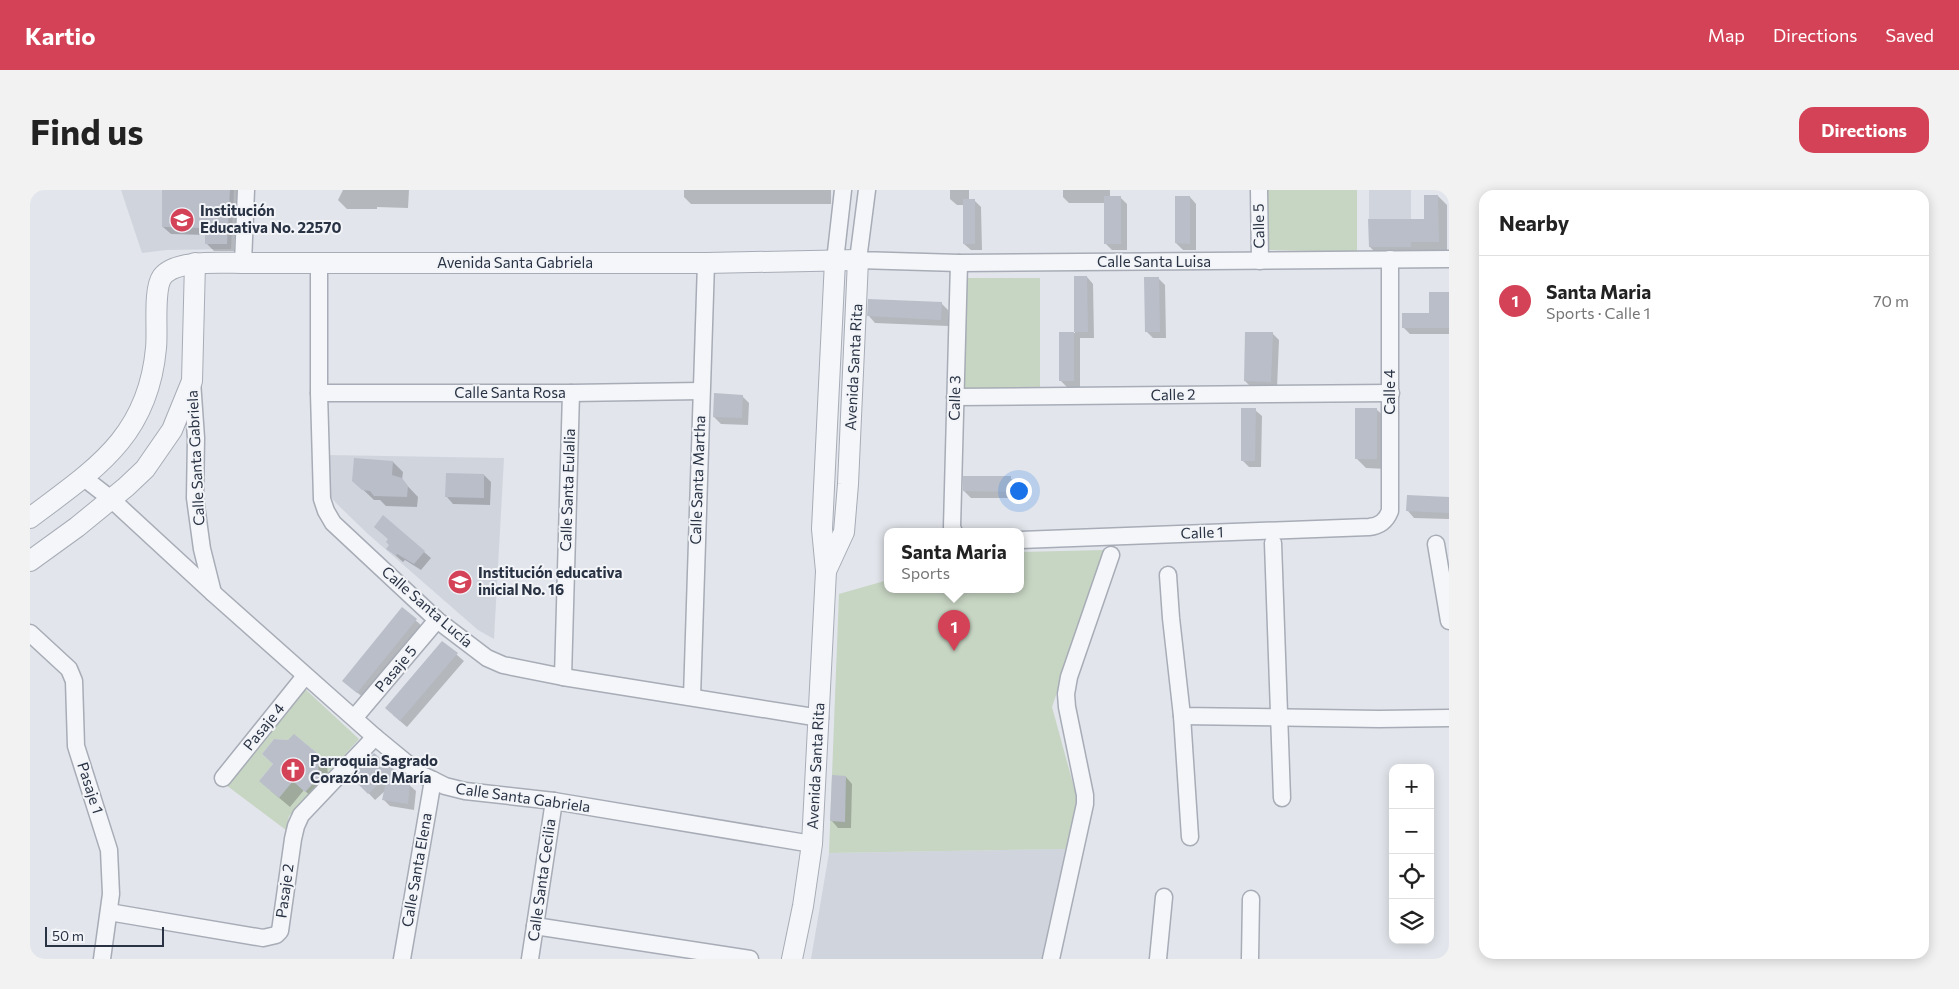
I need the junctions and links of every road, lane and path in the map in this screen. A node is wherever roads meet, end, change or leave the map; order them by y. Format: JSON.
{"nodes":[{"id":1,"x":246,"y":190,"type":"edge"},
{"id":2,"x":843,"y":190,"type":"edge"},
{"id":3,"x":867,"y":190,"type":"edge"},
{"id":4,"x":1259,"y":190,"type":"edge"},
{"id":5,"x":1390,"y":259,"type":"junction"},
{"id":6,"x":1449,"y":259,"type":"edge"},
{"id":7,"x":858,"y":260,"type":"junction"},
{"id":8,"x":835,"y":261,"type":"junction"},
{"id":9,"x":1260,"y":261,"type":"junction"},
{"id":10,"x":243,"y":262,"type":"junction"},
{"id":11,"x":195,"y":263,"type":"junction"},
{"id":12,"x":706,"y":263,"type":"junction"},
{"id":13,"x":958,"y":263,"type":"junction"},
{"id":14,"x":319,"y":264,"type":"junction"},
{"id":15,"x":192,"y":381,"type":"junction"},
{"id":16,"x":701,"y":391,"type":"junction"},
{"id":17,"x":319,"y":393,"type":"junction"},
{"id":18,"x":1391,"y":393,"type":"junction"},
{"id":19,"x":571,"y":394,"type":"junction"},
{"id":20,"x":955,"y":397,"type":"junction"},
{"id":21,"x":84,"y":478,"type":"junction"},
{"id":22,"x":111,"y":499,"type":"junction"},
{"id":23,"x":30,"y":518,"type":"edge"},
{"id":24,"x":1383,"y":523,"type":"joint"},
{"id":25,"x":952,"y":528,"type":"edge"},
{"id":26,"x":1024,"y":540,"type":"edge"},
{"id":27,"x":1273,"y":543,"type":"dead end"},
{"id":28,"x":1436,"y":544,"type":"dead end"},
{"id":29,"x":1111,"y":555,"type":"dead end"},
{"id":30,"x":30,"y":561,"type":"edge"},
{"id":31,"x":826,"y":571,"type":"junction"},
{"id":32,"x":1168,"y":575,"type":"dead end"},
{"id":33,"x":213,"y":593,"type":"junction"},
{"id":34,"x":437,"y":620,"type":"junction"},
{"id":35,"x":1449,"y":621,"type":"edge"},
{"id":36,"x":30,"y":634,"type":"edge"},
{"id":37,"x":305,"y":676,"type":"junction"},
{"id":38,"x":563,"y":677,"type":"junction"},
{"id":39,"x":692,"y":697,"type":"junction"},
{"id":40,"x":1182,"y":716,"type":"junction"},
{"id":41,"x":355,"y":717,"type":"junction"},
{"id":42,"x":820,"y":718,"type":"junction"},
{"id":43,"x":1279,"y":718,"type":"junction"},
{"id":44,"x":1449,"y":718,"type":"edge"},
{"id":45,"x":375,"y":737,"type":"junction"},
{"id":46,"x":223,"y":778,"type":"dead end"},
{"id":47,"x":433,"y":780,"type":"junction"},
{"id":48,"x":1282,"y":798,"type":"dead end"},
{"id":49,"x":554,"y":801,"type":"junction"},
{"id":50,"x":1190,"y":837,"type":"dead end"},
{"id":51,"x":812,"y":844,"type":"junction"},
{"id":52,"x":1164,"y":897,"type":"dead end"},
{"id":53,"x":1251,"y":899,"type":"dead end"},
{"id":54,"x":109,"y":912,"type":"junction"},
{"id":55,"x":535,"y":926,"type":"junction"},
{"id":56,"x":663,"y":952,"type":"edge"},
{"id":57,"x":102,"y":959,"type":"edge"},
{"id":58,"x":402,"y":959,"type":"edge"},
{"id":59,"x":530,"y":959,"type":"edge"},
{"id":60,"x":750,"y":959,"type":"edge"},
{"id":61,"x":792,"y":959,"type":"edge"},
{"id":62,"x":1051,"y":959,"type":"edge"},
{"id":63,"x":1158,"y":959,"type":"edge"},
{"id":64,"x":1250,"y":959,"type":"edge"}],
"edges":[{"from":1,"to":10,"type":"street"},
{"from":2,"to":8,"type":"street","name":"Avenida Santa Rita"},
{"from":3,"to":7,"type":"street","name":"Avenida Santa Rita"},
{"from":4,"to":9,"type":"street","name":"Calle 5"},
{"from":5,"to":6,"type":"street","name":"Calle Santa Luisa"},
{"from":5,"to":9,"type":"street","name":"Calle Santa Luisa"},
{"from":5,"to":18,"type":"street","name":"Calle 4"},
{"from":7,"to":8,"type":"street","name":"Avenida Santa Gabriela"},
{"from":7,"to":13,"type":"street","name":"Calle Santa Luisa"},
{"from":7,"to":31,"type":"street","name":"Avenida Santa Rita"},
{"from":8,"to":12,"type":"street","name":"Avenida Santa Gabriela"},
{"from":8,"to":31,"type":"street","name":"Avenida Santa Rita"},
{"from":9,"to":13,"type":"street","name":"Calle Santa Luisa"},
{"from":10,"to":11,"type":"street","name":"Avenida Santa Gabriela"},
{"from":10,"to":14,"type":"street","name":"Avenida Santa Gabriela"},
{"from":11,"to":15,"type":"street"},
{"from":11,"to":21,"type":"street","name":"Avenida Santa Gabriela"},
{"from":12,"to":14,"type":"street","name":"Avenida Santa Gabriela"},
{"from":12,"to":16,"type":"street","name":"Calle Santa Martha"},
{"from":13,"to":20,"type":"street","name":"Calle 3"},
{"from":14,"to":17,"type":"street","name":"Calle Santa Lucía"},
{"from":15,"to":22,"type":"street"},
{"from":15,"to":33,"type":"street","name":"Calle Santa Gabriela"},
{"from":16,"to":19,"type":"street","name":"Calle Santa Rosa"},
{"from":16,"to":39,"type":"street","name":"Calle Santa Martha"},
{"from":17,"to":19,"type":"street","name":"Calle Santa Rosa"},
{"from":17,"to":34,"type":"street","name":"Calle Santa Lucía"},
{"from":18,"to":20,"type":"street","name":"Calle 2"},
{"from":18,"to":24,"type":"street","name":"Calle 4"},
{"from":19,"to":38,"type":"street","name":"Calle Santa Eulalia"},
{"from":20,"to":25,"type":"street","name":"Calle 3"},
{"from":21,"to":22,"type":"street","name":"Calle Santa Gabriela"},
{"from":21,"to":23,"type":"street"},
{"from":22,"to":30,"type":"street"},
{"from":22,"to":33,"type":"street","name":"Calle Santa Gabriela"},
{"from":24,"to":26,"type":"street","name":"Calle 1"},
{"from":27,"to":43,"type":"street"},
{"from":28,"to":35,"type":"street"},
{"from":29,"to":62,"type":"street"},
{"from":31,"to":42,"type":"street","name":"Avenida Santa Rita"},
{"from":32,"to":40,"type":"street"},
{"from":33,"to":37,"type":"street","name":"Calle Santa Gabriela"},
{"from":34,"to":38,"type":"street","name":"Calle Santa Lucía"},
{"from":34,"to":41,"type":"street","name":"Pasaje 5"},
{"from":36,"to":54,"type":"street","name":"Pasaje 1"},
{"from":37,"to":41,"type":"street","name":"Calle Santa Gabriela"},
{"from":37,"to":46,"type":"street","name":"Pasaje 4"},
{"from":38,"to":39,"type":"street","name":"Calle Santa Lucía"},
{"from":39,"to":42,"type":"street","name":"Calle Santa Lucía"},
{"from":40,"to":43,"type":"street"},
{"from":40,"to":50,"type":"street"},
{"from":41,"to":45,"type":"street","name":"Calle Santa Gabriela"},
{"from":42,"to":51,"type":"street","name":"Avenida Santa Rita"},
{"from":43,"to":44,"type":"street"},
{"from":43,"to":48,"type":"street"},
{"from":45,"to":47,"type":"street","name":"Calle Santa Gabriela"},
{"from":45,"to":54,"type":"street","name":"Pasaje 2"},
{"from":47,"to":49,"type":"street","name":"Calle Santa Gabriela"},
{"from":47,"to":58,"type":"street","name":"Calle Santa Elena"},
{"from":49,"to":51,"type":"street","name":"Calle Santa Gabriela"},
{"from":49,"to":55,"type":"street","name":"Calle Santa Cecilia"},
{"from":51,"to":61,"type":"street","name":"Avenida Santa Rita"},
{"from":52,"to":63,"type":"street"},
{"from":53,"to":64,"type":"street"},
{"from":54,"to":57,"type":"street","name":"Pasaje 1"},
{"from":55,"to":56,"type":"street"},
{"from":55,"to":59,"type":"street","name":"Calle Santa Cecilia"},
{"from":56,"to":60,"type":"street"}]}
